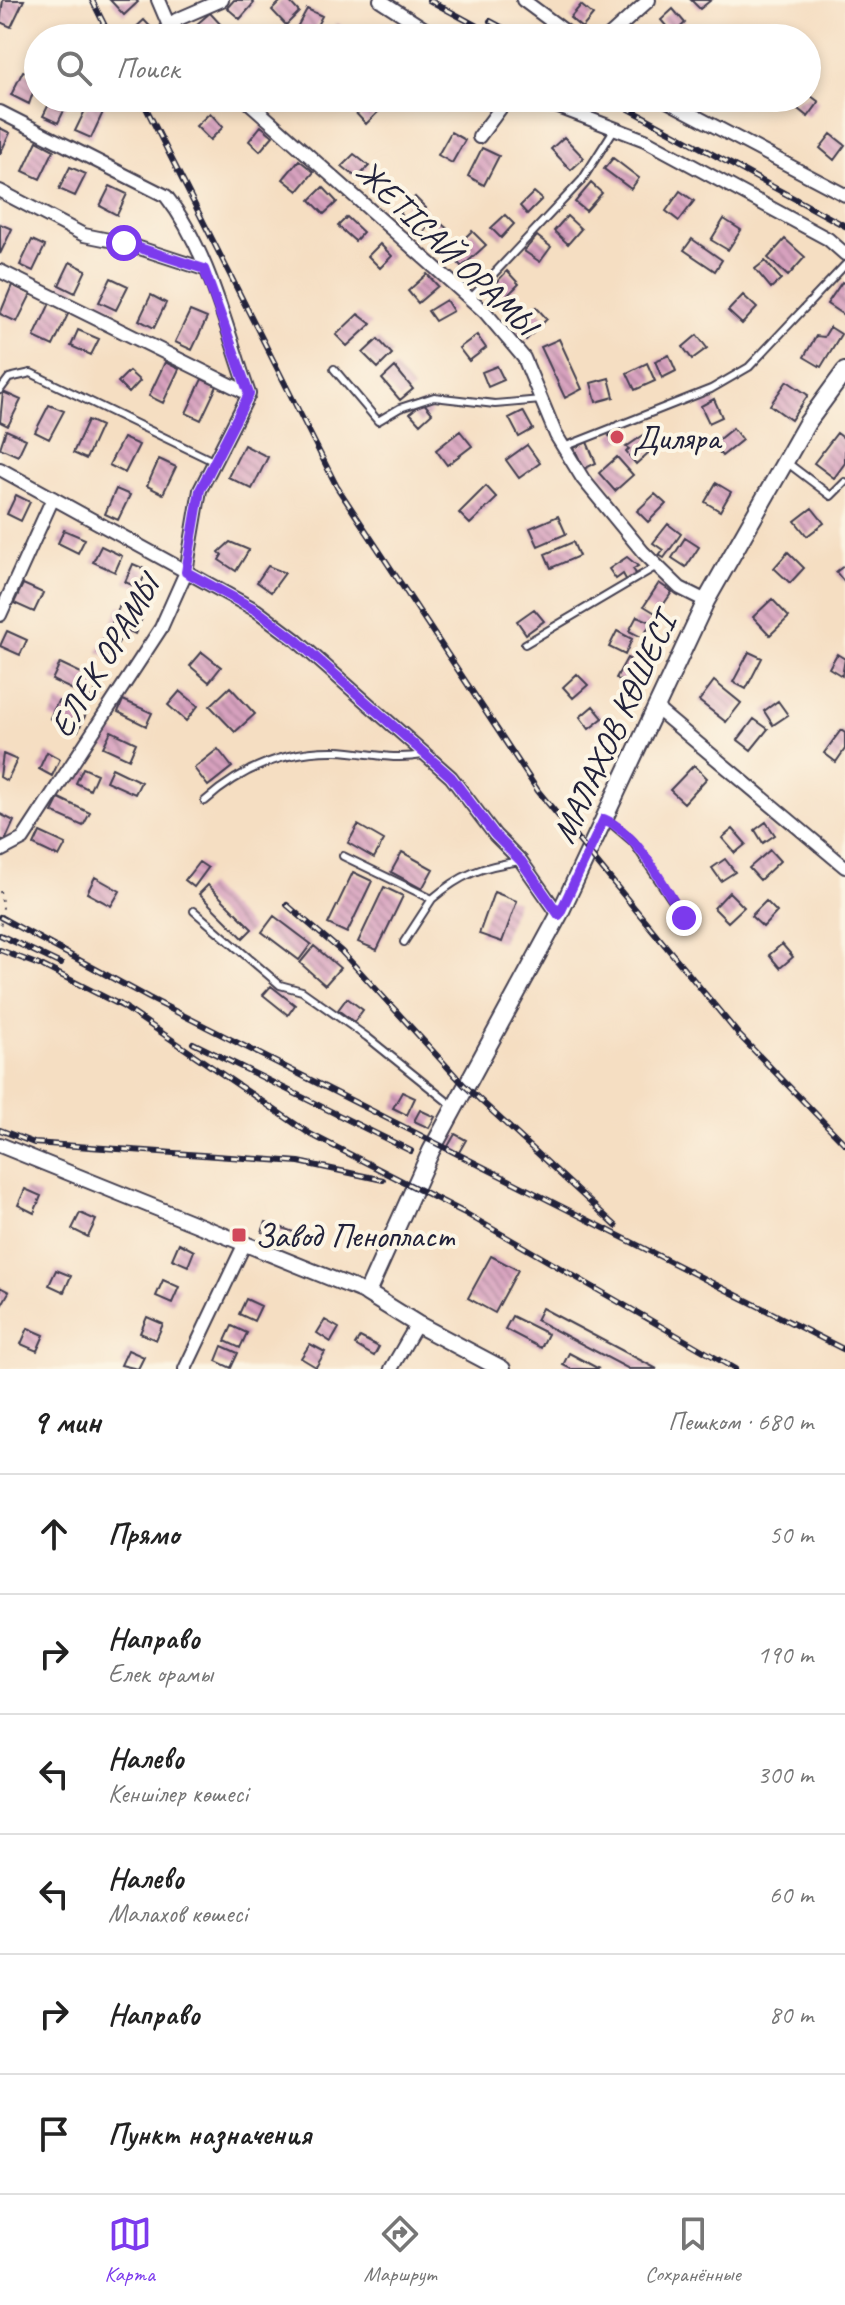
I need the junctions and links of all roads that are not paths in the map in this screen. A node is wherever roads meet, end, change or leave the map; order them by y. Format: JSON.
{"nodes":[{"id":1,"x":158,"y":0,"type":"edge"},
{"id":2,"x":222,"y":0,"type":"edge"},
{"id":3,"x":380,"y":0,"type":"edge"},
{"id":4,"x":523,"y":0,"type":"edge"},
{"id":5,"x":649,"y":0,"type":"edge"},
{"id":6,"x":169,"y":24,"type":"edge"},
{"id":7,"x":176,"y":24,"type":"edge"},
{"id":8,"x":417,"y":24,"type":"edge"},
{"id":9,"x":555,"y":24,"type":"edge"},
{"id":10,"x":622,"y":24,"type":"edge"},
{"id":11,"x":0,"y":112,"type":"edge"},
{"id":12,"x":260,"y":112,"type":"edge"},
{"id":13,"x":498,"y":112,"type":"edge"},
{"id":14,"x":572,"y":112,"type":"edge"},
{"id":15,"x":688,"y":112,"type":"edge"},
{"id":16,"x":615,"y":128,"type":"junction"},
{"id":17,"x":479,"y":137,"type":"dead end"},
{"id":18,"x":0,"y":191,"type":"edge"},
{"id":19,"x":845,"y":195,"type":"edge"},
{"id":20,"x":845,"y":254,"type":"edge"},
{"id":21,"x":845,"y":265,"type":"edge"},
{"id":22,"x":204,"y":269,"type":"junction"},
{"id":23,"x":0,"y":271,"type":"edge"},
{"id":24,"x":470,"y":299,"type":"junction"},
{"id":25,"x":334,"y":369,"type":"dead end"},
{"id":26,"x":845,"y":371,"type":"edge"},
{"id":27,"x":0,"y":390,"type":"edge"},
{"id":28,"x":249,"y":394,"type":"junction"},
{"id":29,"x":541,"y":400,"type":"junction"},
{"id":30,"x":564,"y":447,"type":"junction"},
{"id":31,"x":785,"y":461,"type":"junction"},
{"id":32,"x":215,"y":462,"type":"junction"},
{"id":33,"x":0,"y":469,"type":"edge"},
{"id":34,"x":845,"y":482,"type":"edge"},
{"id":35,"x":53,"y":498,"type":"junction"},
{"id":36,"x":657,"y":566,"type":"junction"},
{"id":37,"x":186,"y":572,"type":"junction"},
{"id":38,"x":706,"y":601,"type":"junction"},
{"id":39,"x":0,"y":615,"type":"edge"},
{"id":40,"x":525,"y":644,"type":"dead end"},
{"id":41,"x":657,"y":709,"type":"junction"},
{"id":42,"x":426,"y":754,"type":"junction"},
{"id":43,"x":205,"y":801,"type":"dead end"},
{"id":44,"x":604,"y":819,"type":"junction"},
{"id":45,"x":0,"y":851,"type":"edge"},
{"id":46,"x":343,"y":856,"type":"dead end"},
{"id":47,"x":521,"y":861,"type":"junction"},
{"id":48,"x":845,"y":867,"type":"edge"},
{"id":49,"x":432,"y":899,"type":"junction"},
{"id":50,"x":194,"y":911,"type":"dead end"},
{"id":51,"x":559,"y":915,"type":"junction"},
{"id":52,"x":684,"y":918,"type":"dead end"},
{"id":53,"x":404,"y":942,"type":"dead end"},
{"id":54,"x":454,"y":1107,"type":"junction"},
{"id":55,"x":0,"y":1145,"type":"edge"},
{"id":56,"x":245,"y":1243,"type":"junction"},
{"id":57,"x":367,"y":1293,"type":"junction"},
{"id":58,"x":417,"y":1324,"type":"junction"},
{"id":59,"x":185,"y":1369,"type":"edge"},
{"id":60,"x":391,"y":1369,"type":"edge"},
{"id":61,"x":502,"y":1369,"type":"edge"}],
"edges":[{"from":1,"to":6,"type":"street"},
{"from":2,"to":7,"type":"street"},
{"from":3,"to":8,"type":"street"},
{"from":4,"to":9,"type":"street"},
{"from":5,"to":10,"type":"street"},
{"from":11,"to":22,"type":"street"},
{"from":12,"to":24,"type":"street","name":"ЖЕТІСАЙ ОРАМЫ"},
{"from":13,"to":17,"type":"street"},
{"from":14,"to":16,"type":"street"},
{"from":15,"to":19,"type":"street"},
{"from":16,"to":20,"type":"street"},
{"from":16,"to":24,"type":"lane"},
{"from":18,"to":22,"type":"street"},
{"from":21,"to":30,"type":"lane"},
{"from":22,"to":28,"type":"street"},
{"from":23,"to":28,"type":"street"},
{"from":24,"to":29,"type":"street","name":"ЖЕТІСАЙ ОРАМЫ"},
{"from":25,"to":29,"type":"lane"},
{"from":26,"to":31,"type":"main road","name":"МАЛАХОВ КӨШЕСІ"},
{"from":27,"to":32,"type":"lane"},
{"from":28,"to":32,"type":"street","name":"ЕЛЕК ОРАМЫ"},
{"from":29,"to":30,"type":"street","name":"ЖЕТІСАЙ ОРАМЫ"},
{"from":30,"to":36,"type":"street","name":"ЖЕТІСАЙ ОРАМЫ"},
{"from":31,"to":34,"type":"lane"},
{"from":31,"to":38,"type":"main road","name":"МАЛАХОВ КӨШЕСІ"},
{"from":32,"to":37,"type":"street","name":"ЕЛЕК ОРАМЫ"},
{"from":33,"to":35,"type":"street"},
{"from":35,"to":37,"type":"street"},
{"from":35,"to":39,"type":"street"},
{"from":36,"to":38,"type":"street","name":"ЖЕТІСАЙ ОРАМЫ"},
{"from":36,"to":40,"type":"lane"},
{"from":37,"to":42,"type":"street"},
{"from":37,"to":45,"type":"street","name":"ЕЛЕК ОРАМЫ"},
{"from":38,"to":41,"type":"main road","name":"МАЛАХОВ КӨШЕСІ"},
{"from":41,"to":44,"type":"main road","name":"МАЛАХОВ КӨШЕСІ"},
{"from":41,"to":48,"type":"street"},
{"from":42,"to":43,"type":"lane"},
{"from":42,"to":47,"type":"street"},
{"from":44,"to":51,"type":"main road","name":"МАЛАХОВ КӨШЕСІ"},
{"from":44,"to":52,"type":"lane"},
{"from":46,"to":49,"type":"lane"},
{"from":47,"to":49,"type":"lane"},
{"from":47,"to":51,"type":"street"},
{"from":49,"to":53,"type":"lane"},
{"from":50,"to":54,"type":"lane"},
{"from":51,"to":54,"type":"main road","name":"МАЛАХОВ КӨШЕСІ"},
{"from":54,"to":57,"type":"main road","name":"МАЛАХОВ КӨШЕСІ"},
{"from":55,"to":56,"type":"street"},
{"from":56,"to":57,"type":"street"},
{"from":56,"to":59,"type":"street"},
{"from":57,"to":58,"type":"main road"},
{"from":58,"to":60,"type":"street"},
{"from":58,"to":61,"type":"main road"}]}
